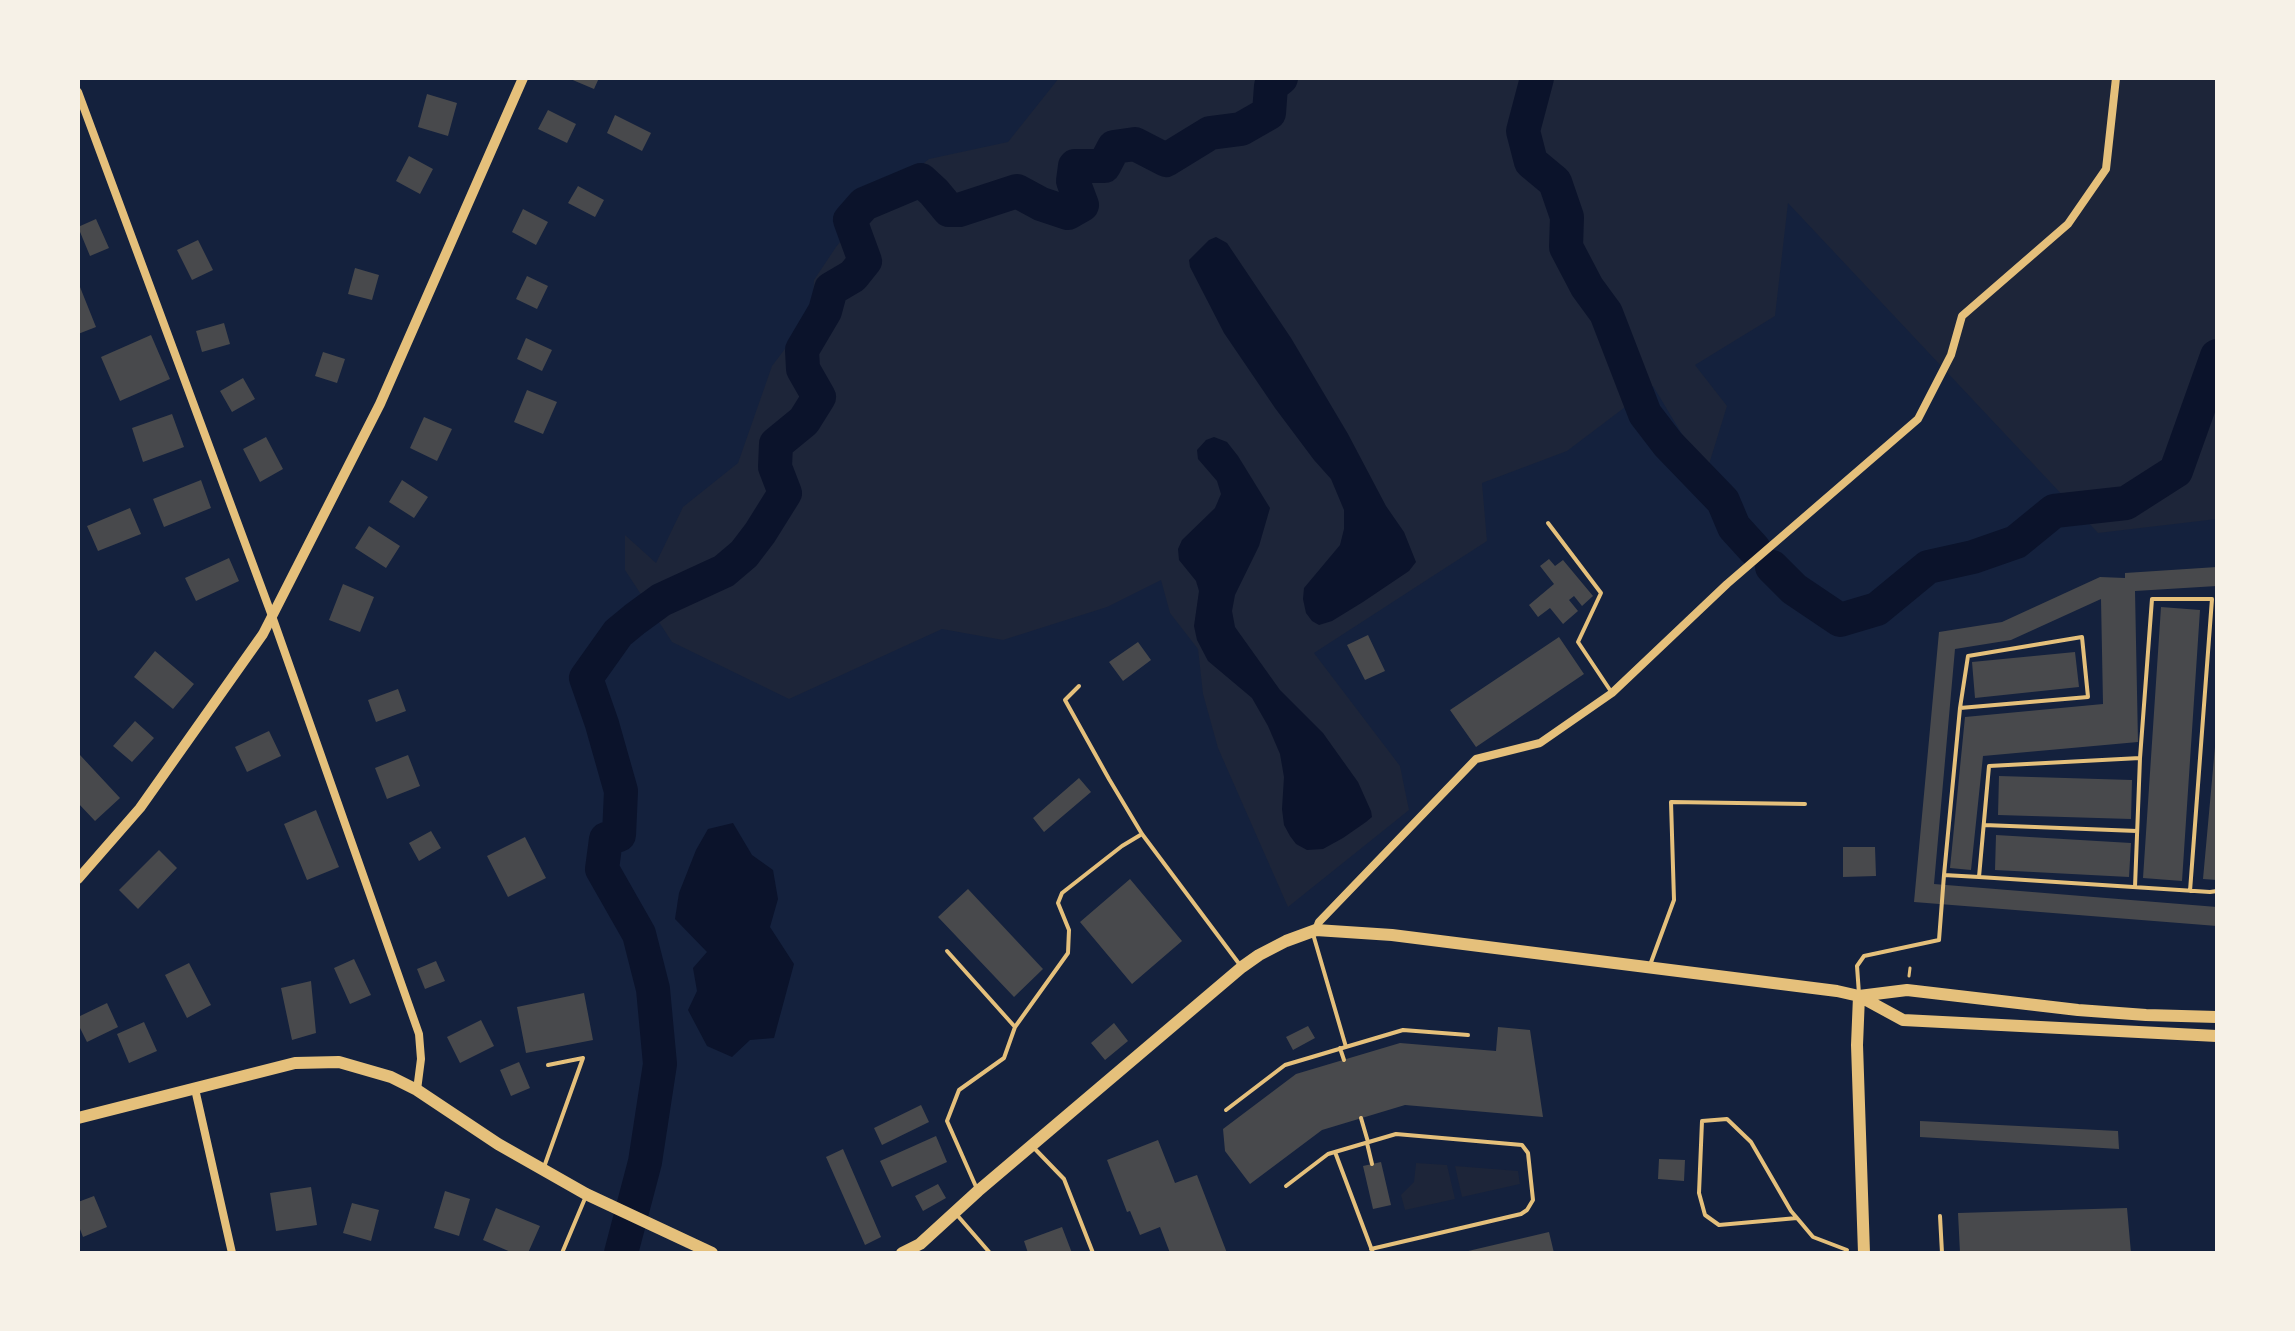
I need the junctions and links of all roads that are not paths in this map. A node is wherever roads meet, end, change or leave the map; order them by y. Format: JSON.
{"nodes":[{"id":1,"x":523,"y":78,"type":"edge"},
{"id":2,"x":2116,"y":78,"type":"edge"},
{"id":3,"x":78,"y":92,"type":"edge"},
{"id":4,"x":1548,"y":523,"type":"dead end"},
{"id":5,"x":272,"y":616,"type":"junction"},
{"id":6,"x":1079,"y":686,"type":"dead end"},
{"id":7,"x":1612,"y":693,"type":"junction"},
{"id":8,"x":1960,"y":708,"type":"junction"},
{"id":9,"x":2140,"y":758,"type":"junction"},
{"id":10,"x":1805,"y":804,"type":"dead end"},
{"id":11,"x":1984,"y":825,"type":"junction"},
{"id":12,"x":2137,"y":831,"type":"junction"},
{"id":13,"x":1142,"y":834,"type":"junction"},
{"id":14,"x":1944,"y":875,"type":"junction"},
{"id":15,"x":1979,"y":877,"type":"junction"},
{"id":16,"x":78,"y":879,"type":"edge"},
{"id":17,"x":2135,"y":887,"type":"junction"},
{"id":18,"x":2190,"y":891,"type":"junction"},
{"id":19,"x":2217,"y":891,"type":"edge"},
{"id":20,"x":1314,"y":931,"type":"junction"},
{"id":21,"x":947,"y":951,"type":"dead end"},
{"id":22,"x":1242,"y":967,"type":"junction"},
{"id":23,"x":1649,"y":967,"type":"junction"},
{"id":24,"x":1859,"y":996,"type":"junction"},
{"id":25,"x":2217,"y":1017,"type":"edge"},
{"id":26,"x":1015,"y":1027,"type":"junction"},
{"id":27,"x":1468,"y":1035,"type":"dead end"},
{"id":28,"x":2217,"y":1036,"type":"edge"},
{"id":29,"x":1343,"y":1048,"type":"junction"},
{"id":30,"x":1344,"y":1060,"type":"dead end"},
{"id":31,"x":548,"y":1065,"type":"dead end"},
{"id":32,"x":195,"y":1089,"type":"junction"},
{"id":33,"x":417,"y":1090,"type":"junction"},
{"id":34,"x":1226,"y":1110,"type":"dead end"},
{"id":35,"x":78,"y":1118,"type":"edge"},
{"id":36,"x":1361,"y":1118,"type":"dead end"},
{"id":37,"x":1368,"y":1143,"type":"junction"},
{"id":38,"x":1031,"y":1147,"type":"junction"},
{"id":39,"x":1335,"y":1152,"type":"junction"},
{"id":40,"x":1372,"y":1164,"type":"dead end"},
{"id":41,"x":543,"y":1169,"type":"junction"},
{"id":42,"x":1286,"y":1186,"type":"dead end"},
{"id":43,"x":978,"y":1191,"type":"junction"},
{"id":44,"x":586,"y":1194,"type":"junction"},
{"id":45,"x":956,"y":1213,"type":"junction"},
{"id":46,"x":1940,"y":1216,"type":"dead end"},
{"id":47,"x":1797,"y":1218,"type":"junction"},
{"id":48,"x":1847,"y":1250,"type":"dead end"},
{"id":49,"x":1372,"y":1251,"type":"edge"},
{"id":50,"x":232,"y":1253,"type":"edge"},
{"id":51,"x":562,"y":1253,"type":"edge"},
{"id":52,"x":712,"y":1253,"type":"edge"},
{"id":53,"x":902,"y":1253,"type":"edge"},
{"id":54,"x":990,"y":1253,"type":"edge"},
{"id":55,"x":1093,"y":1253,"type":"edge"},
{"id":56,"x":1864,"y":1253,"type":"edge"},
{"id":57,"x":1942,"y":1253,"type":"edge"}],
"edges":[{"from":1,"to":5,"type":"street"},
{"from":2,"to":7,"type":"street"},
{"from":3,"to":5,"type":"street"},
{"from":4,"to":7,"type":"lane"},
{"from":5,"to":16,"type":"street"},
{"from":5,"to":33,"type":"street"},
{"from":6,"to":13,"type":"lane"},
{"from":7,"to":20,"type":"street"},
{"from":8,"to":8,"type":"lane"},
{"from":8,"to":14,"type":"lane"},
{"from":9,"to":11,"type":"lane"},
{"from":9,"to":12,"type":"lane"},
{"from":9,"to":18,"type":"lane"},
{"from":10,"to":23,"type":"lane"},
{"from":11,"to":12,"type":"lane"},
{"from":11,"to":15,"type":"lane"},
{"from":12,"to":17,"type":"lane"},
{"from":13,"to":22,"type":"lane"},
{"from":13,"to":26,"type":"lane"},
{"from":14,"to":15,"type":"lane"},
{"from":14,"to":24,"type":"lane"},
{"from":15,"to":17,"type":"lane"},
{"from":17,"to":18,"type":"lane"},
{"from":18,"to":19,"type":"lane"},
{"from":20,"to":22,"type":"main road"},
{"from":20,"to":23,"type":"main road"},
{"from":20,"to":29,"type":"lane"},
{"from":21,"to":26,"type":"lane"},
{"from":22,"to":38,"type":"main road"},
{"from":23,"to":24,"type":"main road"},
{"from":24,"to":25,"type":"main road"},
{"from":24,"to":28,"type":"main road"},
{"from":24,"to":56,"type":"main road"},
{"from":26,"to":43,"type":"lane"},
{"from":27,"to":29,"type":"lane"},
{"from":29,"to":30,"type":"lane"},
{"from":29,"to":34,"type":"lane"},
{"from":31,"to":41,"type":"lane"},
{"from":32,"to":33,"type":"main road"},
{"from":32,"to":35,"type":"main road"},
{"from":32,"to":50,"type":"street"},
{"from":33,"to":41,"type":"main road"},
{"from":36,"to":37,"type":"lane"},
{"from":37,"to":39,"type":"lane"},
{"from":37,"to":40,"type":"lane"},
{"from":37,"to":49,"type":"lane"},
{"from":38,"to":43,"type":"main road"},
{"from":38,"to":55,"type":"lane"},
{"from":39,"to":42,"type":"lane"},
{"from":39,"to":49,"type":"lane"},
{"from":41,"to":44,"type":"main road"},
{"from":43,"to":45,"type":"main road"},
{"from":44,"to":51,"type":"lane"},
{"from":44,"to":52,"type":"main road"},
{"from":45,"to":53,"type":"main road"},
{"from":45,"to":54,"type":"lane"},
{"from":46,"to":57,"type":"lane"},
{"from":47,"to":47,"type":"lane"},
{"from":47,"to":48,"type":"lane"}]}
